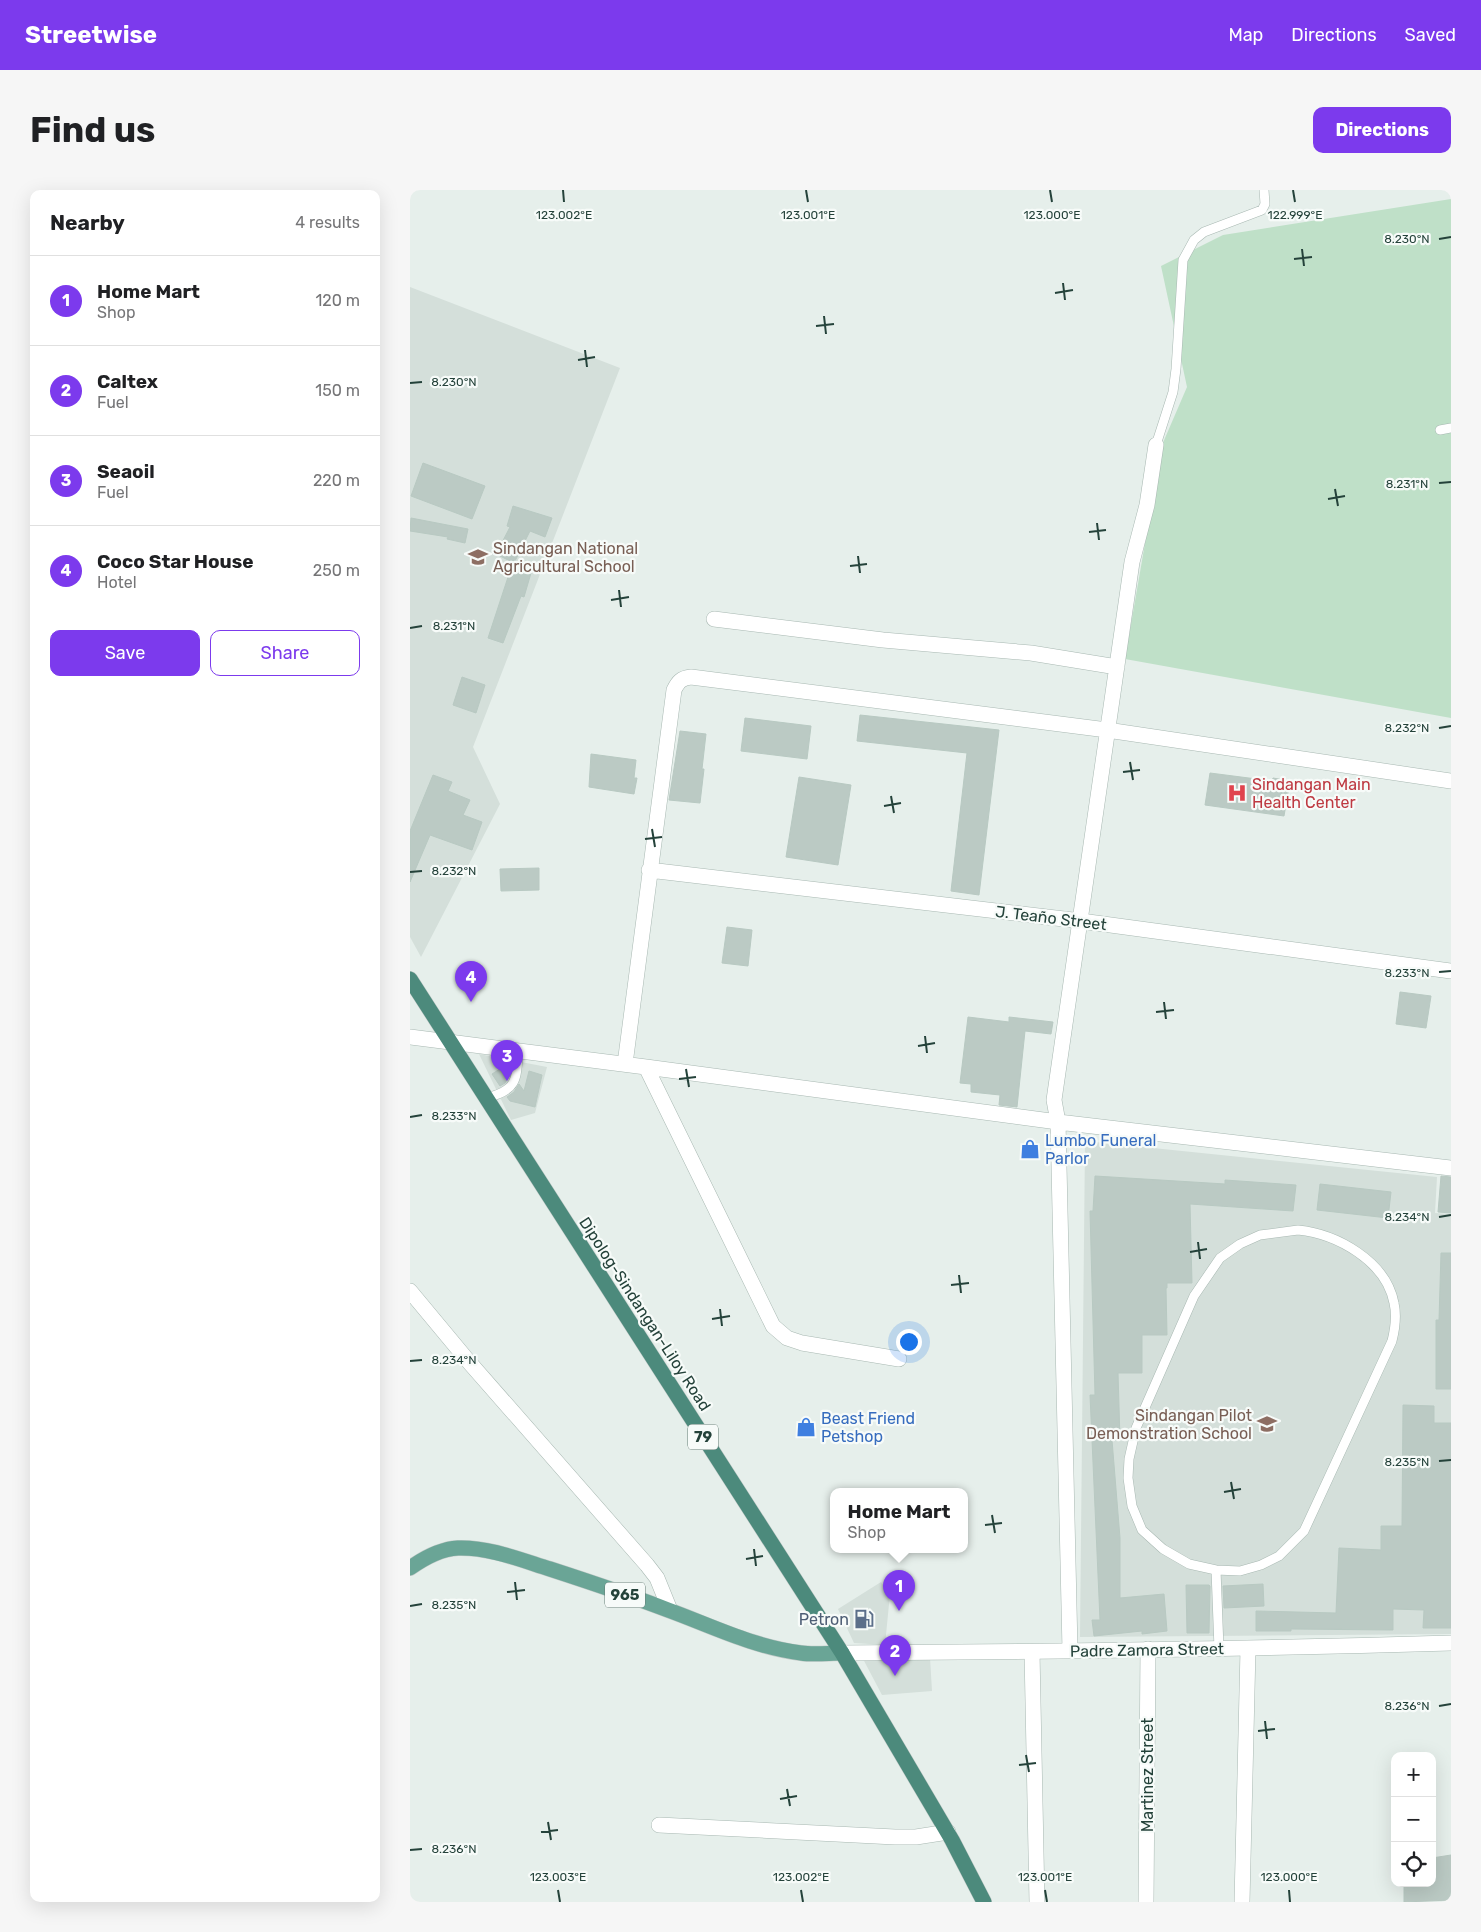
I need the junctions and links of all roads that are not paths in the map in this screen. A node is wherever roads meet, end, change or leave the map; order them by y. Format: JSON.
{"nodes":[{"id":1,"x":1264,"y":190,"type":"edge"},
{"id":2,"x":1451,"y":428,"type":"edge"},
{"id":3,"x":1440,"y":430,"type":"dead end"},
{"id":4,"x":1156,"y":446,"type":"joint"},
{"id":5,"x":714,"y":618,"type":"dead end"},
{"id":6,"x":1117,"y":667,"type":"junction"},
{"id":7,"x":1107,"y":730,"type":"junction"},
{"id":8,"x":1451,"y":781,"type":"edge"},
{"id":9,"x":649,"y":870,"type":"junction"},
{"id":10,"x":1081,"y":921,"type":"junction"},
{"id":11,"x":1451,"y":971,"type":"edge"},
{"id":12,"x":410,"y":979,"type":"edge"},
{"id":13,"x":410,"y":1038,"type":"edge"},
{"id":14,"x":449,"y":1042,"type":"junction"},
{"id":15,"x":518,"y":1050,"type":"junction"},
{"id":16,"x":625,"y":1064,"type":"junction"},
{"id":17,"x":646,"y":1067,"type":"junction"},
{"id":18,"x":485,"y":1098,"type":"junction"},
{"id":19,"x":1058,"y":1122,"type":"junction"},
{"id":20,"x":1451,"y":1168,"type":"edge"},
{"id":21,"x":412,"y":1296,"type":"edge"},
{"id":22,"x":899,"y":1359,"type":"dead end"},
{"id":23,"x":410,"y":1568,"type":"edge"},
{"id":24,"x":1216,"y":1570,"type":"junction"},
{"id":25,"x":670,"y":1610,"type":"junction"},
{"id":26,"x":1451,"y":1642,"type":"edge"},
{"id":27,"x":1148,"y":1649,"type":"junction"},
{"id":28,"x":1218,"y":1649,"type":"junction"},
{"id":29,"x":1248,"y":1649,"type":"junction"},
{"id":30,"x":1070,"y":1650,"type":"junction"},
{"id":31,"x":1032,"y":1652,"type":"junction"},
{"id":32,"x":842,"y":1653,"type":"junction"},
{"id":33,"x":659,"y":1825,"type":"dead end"},
{"id":34,"x":948,"y":1832,"type":"junction"},
{"id":35,"x":984,"y":1902,"type":"edge"},
{"id":36,"x":1038,"y":1902,"type":"edge"},
{"id":37,"x":1146,"y":1902,"type":"edge"},
{"id":38,"x":1242,"y":1902,"type":"edge"}],
"edges":[{"from":1,"to":4,"type":"lane"},
{"from":2,"to":3,"type":"lane"},
{"from":4,"to":6,"type":"street"},
{"from":5,"to":6,"type":"street"},
{"from":6,"to":7,"type":"street"},
{"from":7,"to":8,"type":"street"},
{"from":7,"to":9,"type":"street"},
{"from":7,"to":10,"type":"street"},
{"from":9,"to":10,"type":"street","name":"J. Teaño Street"},
{"from":9,"to":16,"type":"street"},
{"from":10,"to":11,"type":"street","name":"J. Teaño Street"},
{"from":10,"to":19,"type":"street"},
{"from":12,"to":14,"type":"highway","name":"Dipolog-Sindangan-Liloy Road","number":"79"},
{"from":13,"to":14,"type":"street"},
{"from":14,"to":15,"type":"street"},
{"from":14,"to":18,"type":"highway","name":"Dipolog-Sindangan-Liloy Road","number":"79"},
{"from":15,"to":16,"type":"street"},
{"from":15,"to":18,"type":"lane"},
{"from":16,"to":17,"type":"street"},
{"from":17,"to":19,"type":"street"},
{"from":17,"to":22,"type":"street"},
{"from":18,"to":32,"type":"highway","name":"Dipolog-Sindangan-Liloy Road","number":"79"},
{"from":19,"to":20,"type":"street"},
{"from":19,"to":30,"type":"street"},
{"from":21,"to":25,"type":"street"},
{"from":23,"to":25,"type":"main road","number":"965"},
{"from":24,"to":24,"type":"lane"},
{"from":24,"to":28,"type":"lane"},
{"from":25,"to":32,"type":"main road","number":"965"},
{"from":26,"to":29,"type":"street","name":"Padre Zamora Street"},
{"from":27,"to":28,"type":"street","name":"Padre Zamora Street"},
{"from":27,"to":30,"type":"street","name":"Padre Zamora Street"},
{"from":27,"to":37,"type":"street","name":"Martinez Street"},
{"from":28,"to":29,"type":"street","name":"Padre Zamora Street"},
{"from":29,"to":38,"type":"street"},
{"from":30,"to":31,"type":"street","name":"Padre Zamora Street"},
{"from":31,"to":32,"type":"street","name":"Padre Zamora Street"},
{"from":31,"to":36,"type":"street"},
{"from":32,"to":34,"type":"highway","name":"Dipolog-Sindangan-Liloy Road","number":"79"},
{"from":33,"to":34,"type":"street"},
{"from":34,"to":35,"type":"highway","name":"Dipolog-Sindangan-Liloy Road","number":"79"}]}
